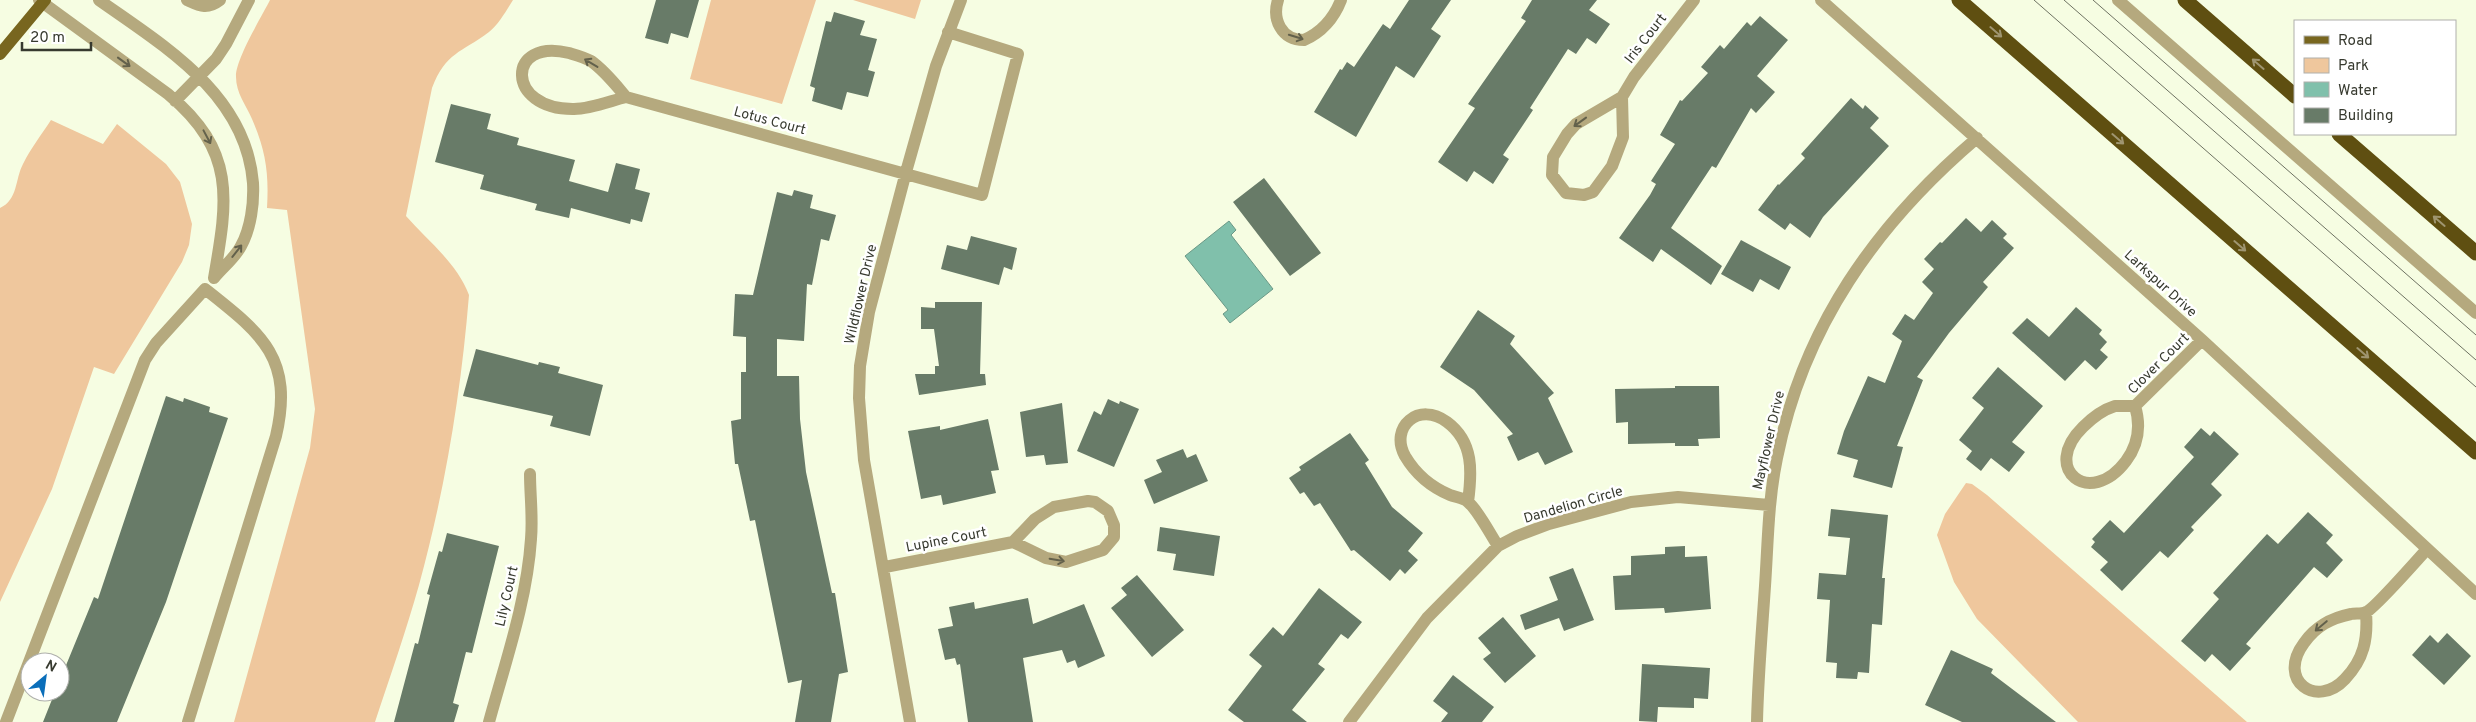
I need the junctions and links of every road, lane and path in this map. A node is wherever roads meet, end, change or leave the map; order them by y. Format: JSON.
{"nodes":[{"id":1,"x":99,"y":0,"type":"edge"},
{"id":2,"x":187,"y":0,"type":"edge"},
{"id":3,"x":220,"y":0,"type":"edge"},
{"id":4,"x":249,"y":0,"type":"edge"},
{"id":5,"x":961,"y":0,"type":"edge"},
{"id":6,"x":1278,"y":0,"type":"edge"},
{"id":7,"x":1342,"y":0,"type":"edge"},
{"id":8,"x":1694,"y":0,"type":"edge"},
{"id":9,"x":1821,"y":0,"type":"edge"},
{"id":10,"x":1959,"y":0,"type":"edge"},
{"id":11,"x":2118,"y":0,"type":"edge"},
{"id":12,"x":2185,"y":0,"type":"edge"},
{"id":13,"x":42,"y":1,"type":"edge"},
{"id":14,"x":948,"y":32,"type":"junction"},
{"id":15,"x":0,"y":54,"type":"edge"},
{"id":16,"x":200,"y":76,"type":"junction"},
{"id":17,"x":2294,"y":95,"type":"edge"},
{"id":18,"x":626,"y":96,"type":"junction"},
{"id":19,"x":1622,"y":97,"type":"junction"},
{"id":20,"x":176,"y":100,"type":"junction"},
{"id":21,"x":2340,"y":135,"type":"edge"},
{"id":22,"x":1977,"y":138,"type":"junction"},
{"id":23,"x":906,"y":172,"type":"junction"},
{"id":24,"x":2476,"y":253,"type":"edge"},
{"id":25,"x":214,"y":278,"type":"junction"},
{"id":26,"x":205,"y":289,"type":"junction"},
{"id":27,"x":2476,"y":313,"type":"edge"},
{"id":28,"x":2202,"y":340,"type":"junction"},
{"id":29,"x":2135,"y":406,"type":"junction"},
{"id":30,"x":2476,"y":452,"type":"edge"},
{"id":31,"x":530,"y":474,"type":"dead end"},
{"id":32,"x":1468,"y":502,"type":"junction"},
{"id":33,"x":1769,"y":505,"type":"junction"},
{"id":34,"x":1012,"y":542,"type":"junction"},
{"id":35,"x":1498,"y":546,"type":"junction"},
{"id":36,"x":2427,"y":549,"type":"junction"},
{"id":37,"x":885,"y":567,"type":"junction"},
{"id":38,"x":2476,"y":594,"type":"edge"},
{"id":39,"x":2366,"y":612,"type":"junction"},
{"id":40,"x":6,"y":722,"type":"edge"},
{"id":41,"x":188,"y":722,"type":"edge"},
{"id":42,"x":489,"y":722,"type":"edge"},
{"id":43,"x":910,"y":722,"type":"edge"},
{"id":44,"x":1349,"y":722,"type":"edge"},
{"id":45,"x":1756,"y":722,"type":"edge"}],
"edges":[{"from":1,"to":16,"type":"street"},
{"from":2,"to":3,"type":"street"},
{"from":4,"to":16,"type":"street"},
{"from":5,"to":14,"type":"street","name":"Wildflower Drive"},
{"from":6,"to":7,"type":"street","one_way":true},
{"from":8,"to":19,"type":"street","name":"Iris Court"},
{"from":9,"to":22,"type":"street","name":"Larkspur Drive"},
{"from":10,"to":30,"type":"highway","one_way":true},
{"from":11,"to":27,"type":"street"},
{"from":17,"to":12,"type":"highway","one_way":true},
{"from":13,"to":15,"type":"main road"},
{"from":13,"to":20,"type":"street","one_way":true},
{"from":14,"to":23,"type":"street","name":"Wildflower Drive"},
{"from":14,"to":23,"type":"street","name":"Lotus Court"},
{"from":16,"to":20,"type":"street"},
{"from":25,"to":16,"type":"street","one_way":true},
{"from":18,"to":18,"type":"street","name":"Lotus Court","one_way":true},
{"from":18,"to":23,"type":"street","name":"Lotus Court"},
{"from":19,"to":19,"type":"street","name":"Iris Court","one_way":true},
{"from":20,"to":25,"type":"street","one_way":true},
{"from":24,"to":21,"type":"highway","one_way":true},
{"from":22,"to":28,"type":"street","name":"Larkspur Drive"},
{"from":22,"to":33,"type":"street","name":"Mayflower Drive"},
{"from":23,"to":37,"type":"street","name":"Wildflower Drive"},
{"from":25,"to":26,"type":"street"},
{"from":26,"to":40,"type":"street"},
{"from":26,"to":41,"type":"street"},
{"from":28,"to":29,"type":"street","name":"Clover Court"},
{"from":28,"to":36,"type":"street","name":"Larkspur Drive"},
{"from":29,"to":29,"type":"street","name":"Clover Court"},
{"from":31,"to":42,"type":"street","name":"Lily Court"},
{"from":32,"to":32,"type":"street"},
{"from":32,"to":35,"type":"street"},
{"from":33,"to":35,"type":"street","name":"Dandelion Circle"},
{"from":33,"to":45,"type":"street","name":"Mayflower Drive"},
{"from":34,"to":34,"type":"street","one_way":true},
{"from":34,"to":37,"type":"street","name":"Lupine Court"},
{"from":35,"to":44,"type":"street","name":"Dandelion Circle"},
{"from":36,"to":38,"type":"street","name":"Larkspur Drive"},
{"from":36,"to":39,"type":"street"},
{"from":37,"to":43,"type":"street","name":"Wildflower Drive"},
{"from":39,"to":39,"type":"street","one_way":true}]}
